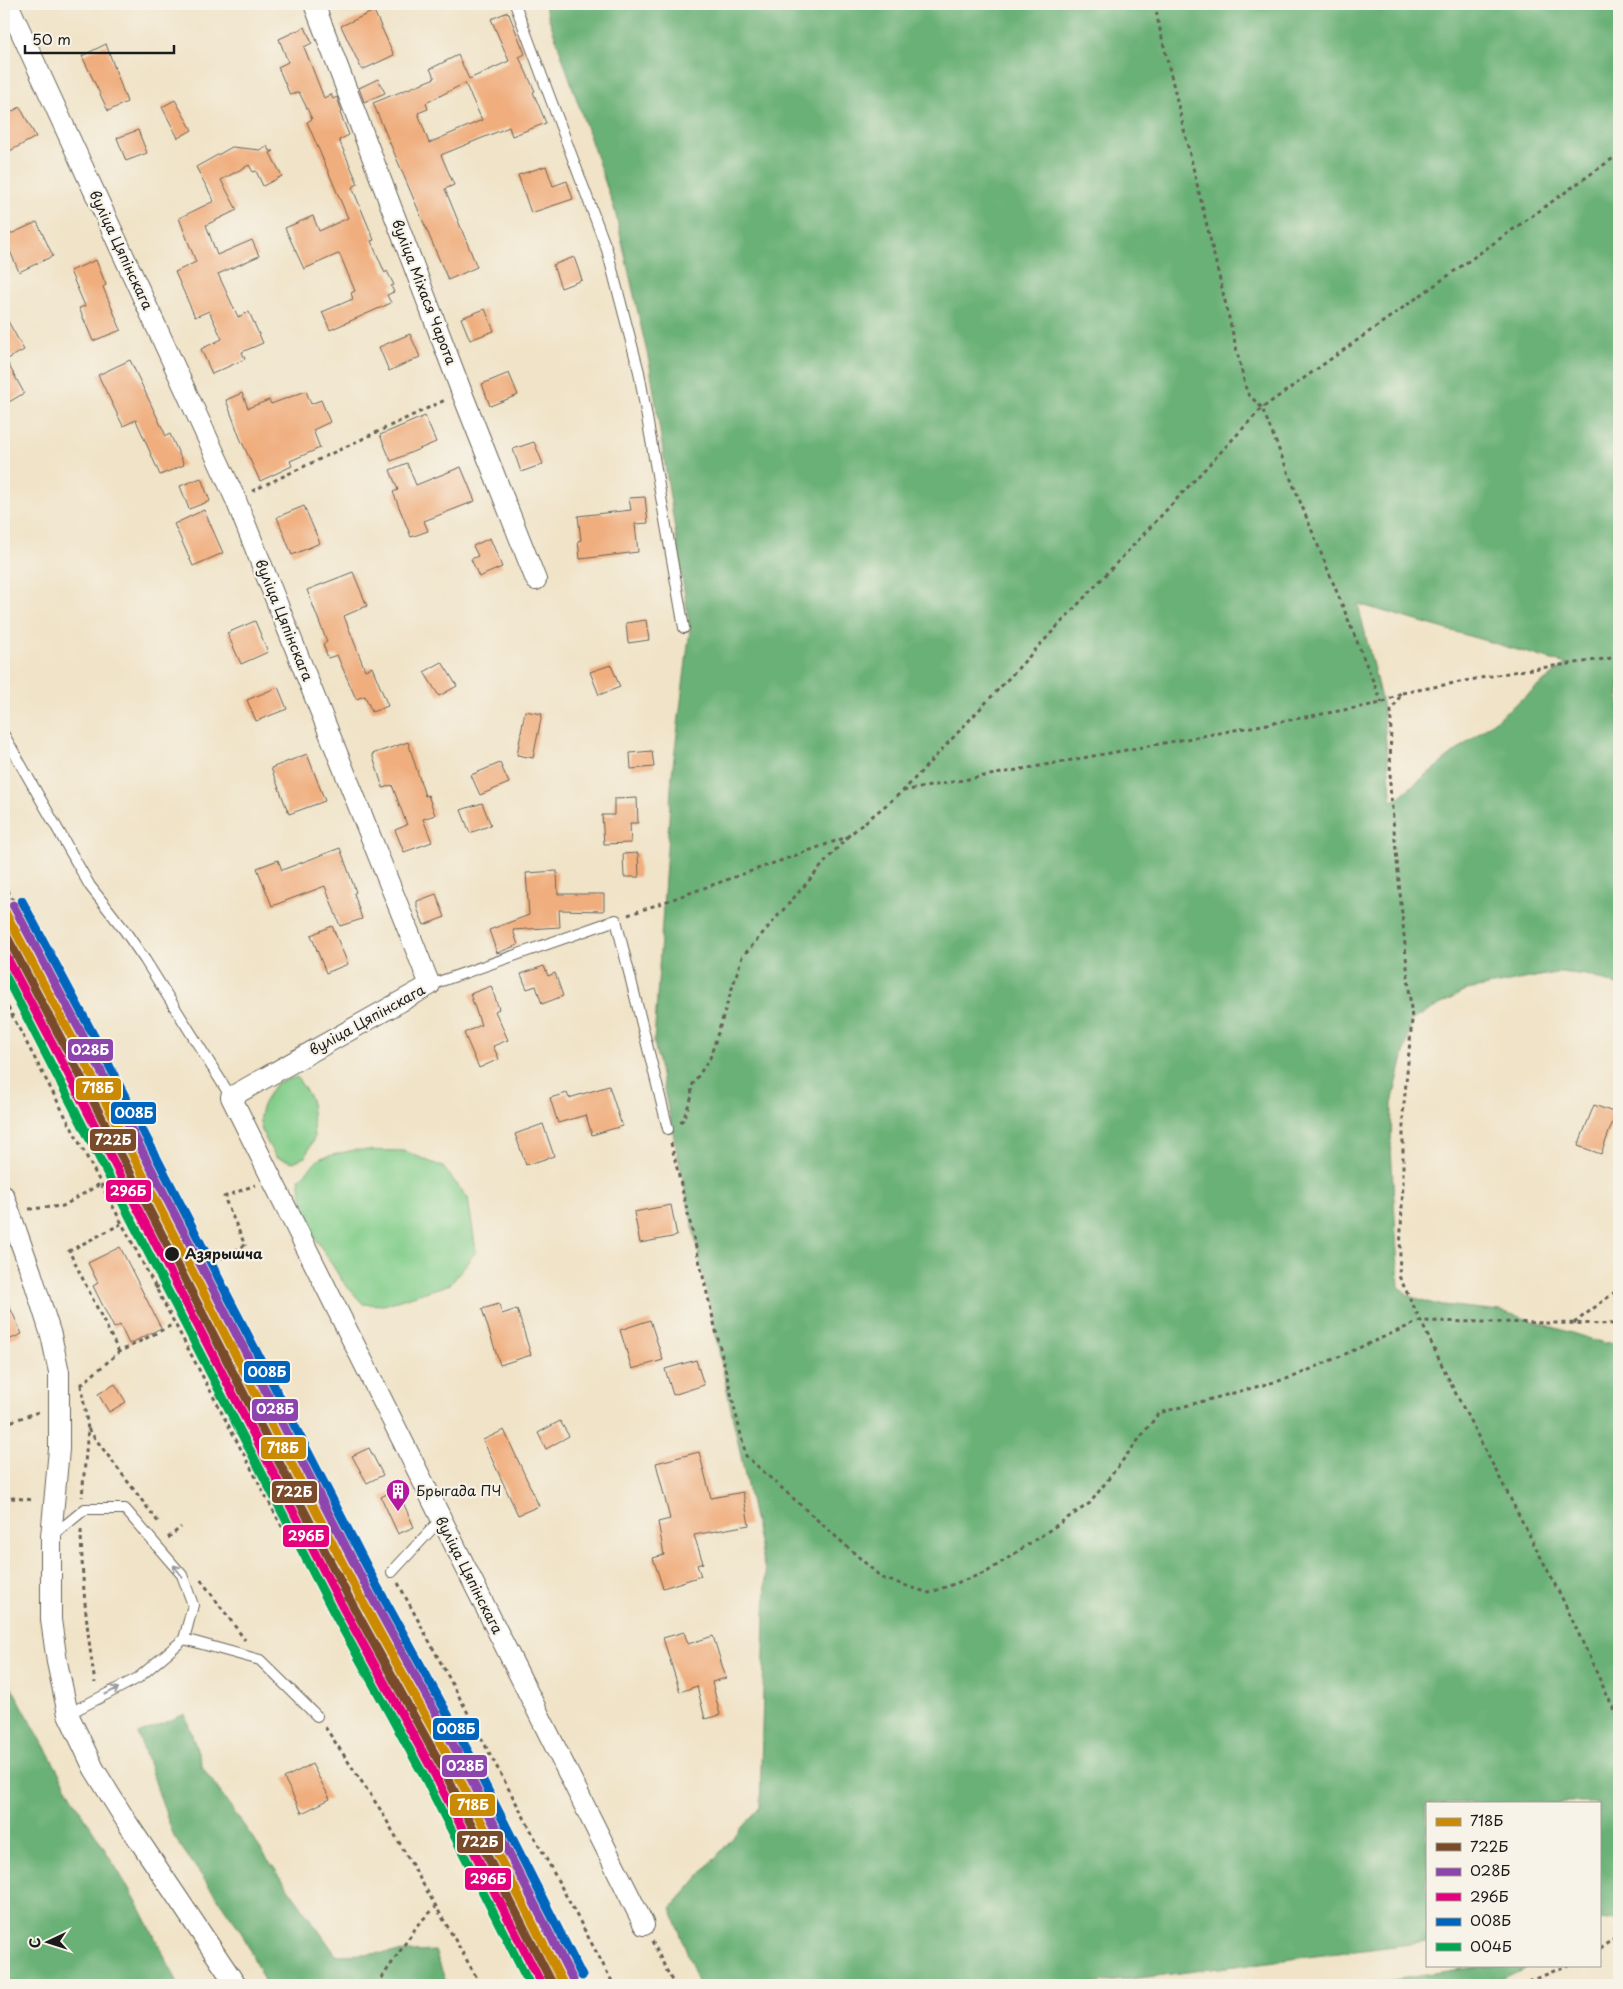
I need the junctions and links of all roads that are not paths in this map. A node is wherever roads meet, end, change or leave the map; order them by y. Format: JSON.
{"nodes":[{"id":1,"x":8,"y":4,"type":"edge"},
{"id":2,"x":314,"y":4,"type":"edge"},
{"id":3,"x":515,"y":4,"type":"edge"},
{"id":4,"x":536,"y":580,"type":"dead end"},
{"id":5,"x":684,"y":628,"type":"dead end"},
{"id":6,"x":4,"y":735,"type":"edge"},
{"id":7,"x":430,"y":985,"type":"junction"},
{"id":8,"x":231,"y":1097,"type":"junction"},
{"id":9,"x":668,"y":1129,"type":"road end"},
{"id":10,"x":6,"y":1203,"type":"edge"},
{"id":11,"x":441,"y":1519,"type":"junction"},
{"id":12,"x":51,"y":1537,"type":"junction"},
{"id":13,"x":392,"y":1572,"type":"road end"},
{"id":14,"x":184,"y":1639,"type":"junction"},
{"id":15,"x":68,"y":1714,"type":"junction"},
{"id":16,"x":317,"y":1716,"type":"road end"},
{"id":17,"x":644,"y":1924,"type":"road end"},
{"id":18,"x":236,"y":1985,"type":"edge"}],
"edges":[{"from":1,"to":7,"type":"street","name":"вуліца Цяпінскага"},
{"from":2,"to":4,"type":"street","name":"вуліца Міхася Чарота"},
{"from":3,"to":5,"type":"lane"},
{"from":6,"to":8,"type":"lane"},
{"from":7,"to":8,"type":"street","name":"вуліца Цяпінскага"},
{"from":7,"to":9,"type":"lane"},
{"from":8,"to":11,"type":"street","name":"вуліца Цяпінскага"},
{"from":10,"to":12,"type":"street"},
{"from":11,"to":13,"type":"lane"},
{"from":11,"to":17,"type":"street","name":"вуліца Цяпінскага"},
{"from":14,"to":12,"type":"lane","one_way":true},
{"from":12,"to":15,"type":"street"},
{"from":15,"to":14,"type":"lane","one_way":true},
{"from":14,"to":16,"type":"lane"},
{"from":15,"to":18,"type":"street"}]}
